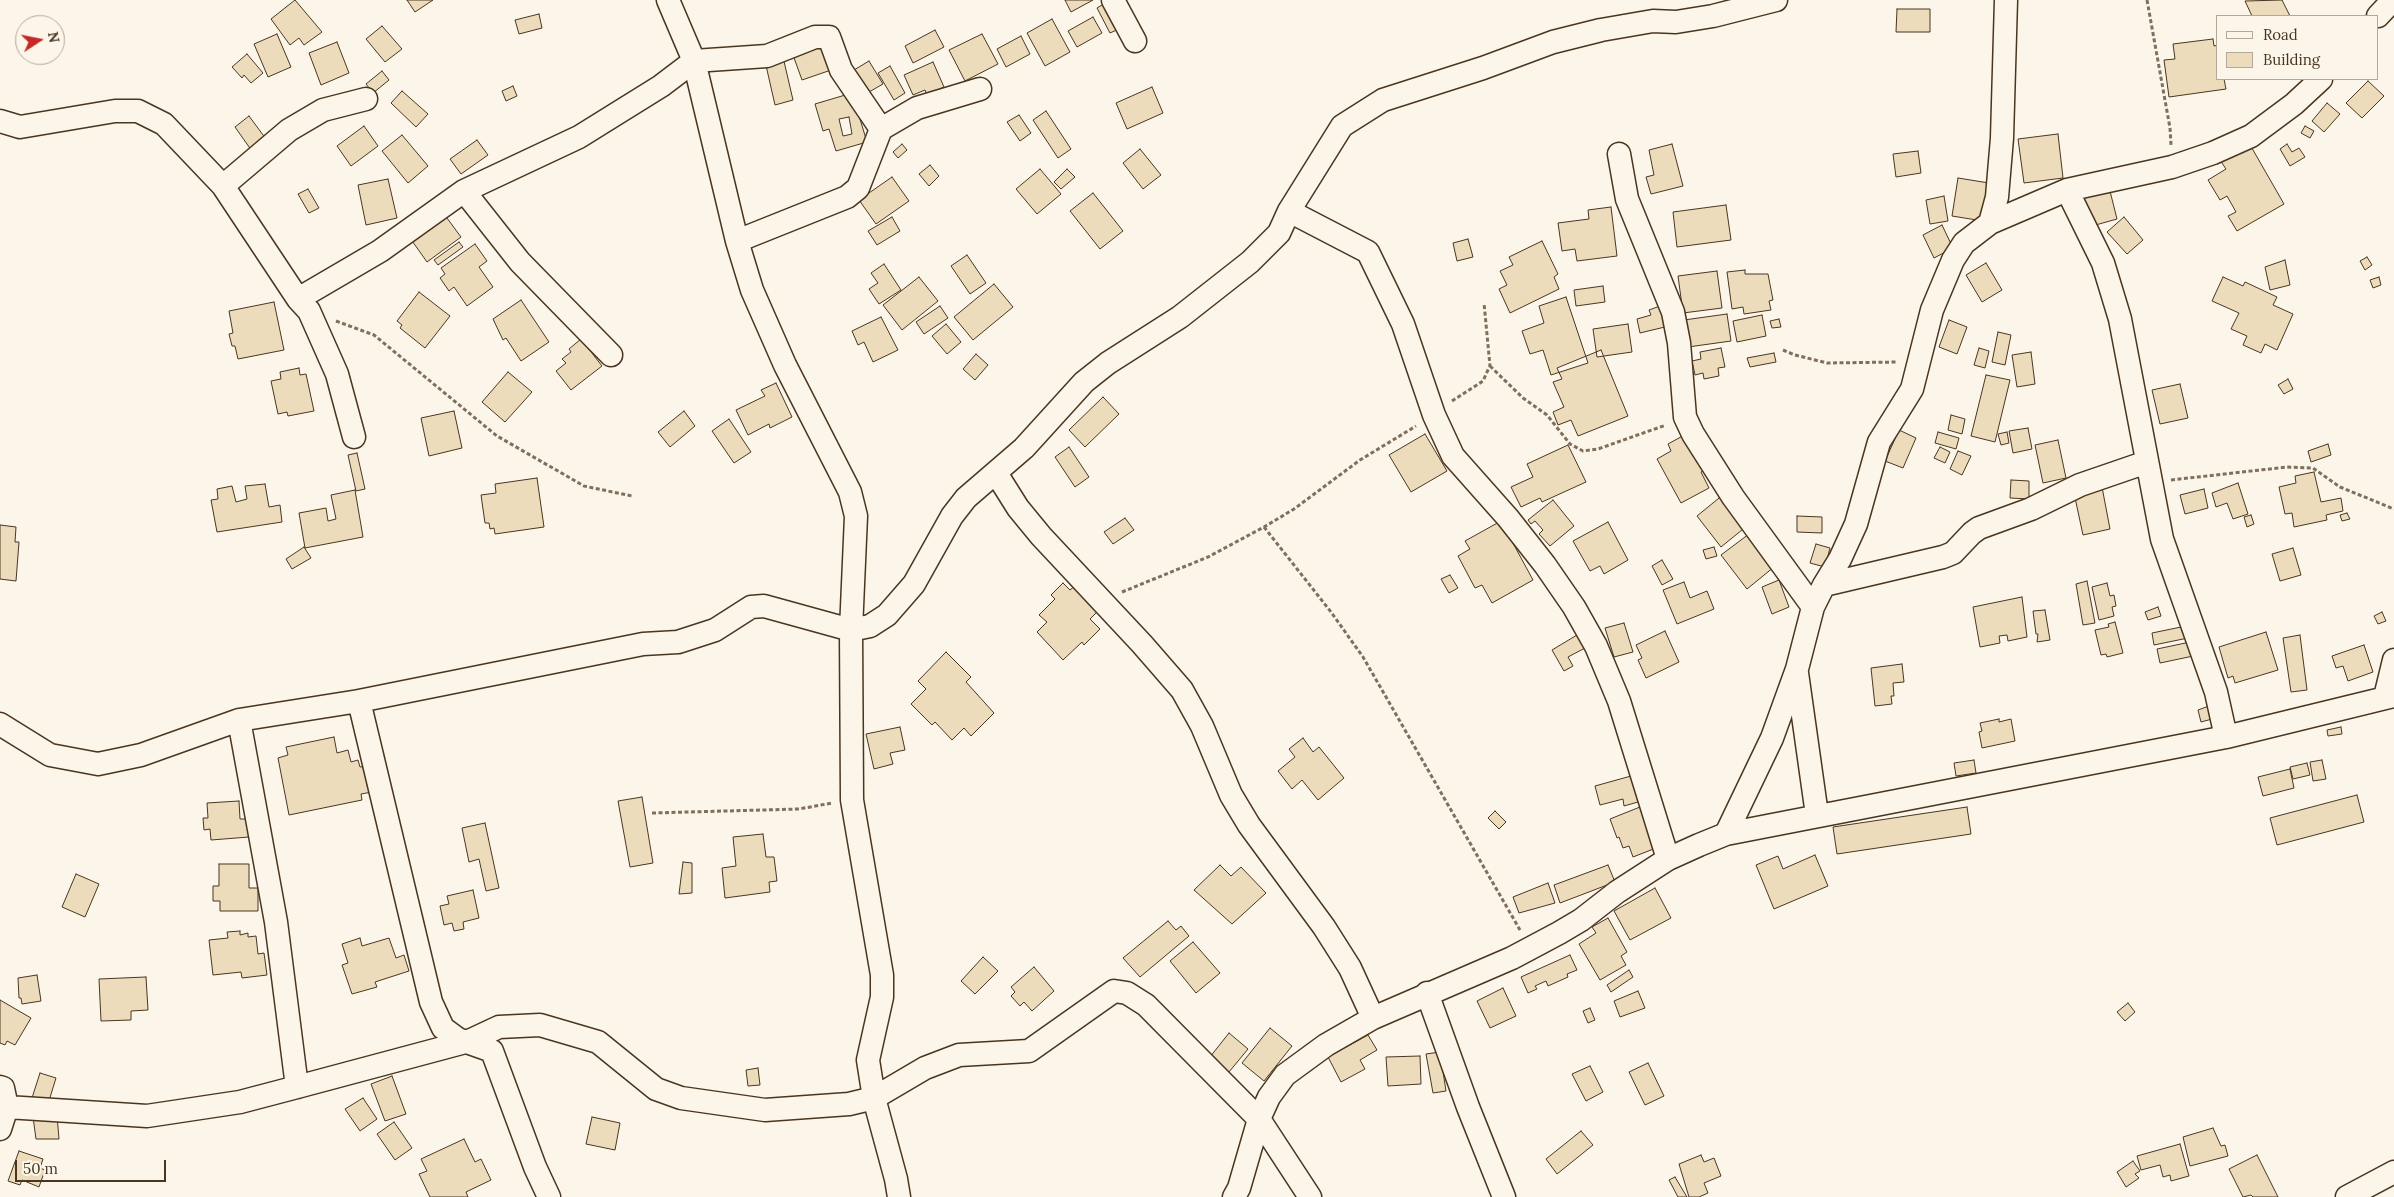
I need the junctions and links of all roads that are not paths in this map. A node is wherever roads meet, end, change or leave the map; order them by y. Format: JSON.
{"nodes":[{"id":1,"x":668,"y":0,"type":"edge"},
{"id":2,"x":1113,"y":0,"type":"edge"},
{"id":3,"x":1776,"y":0,"type":"edge"},
{"id":4,"x":2006,"y":0,"type":"edge"},
{"id":5,"x":1135,"y":41,"type":"dead end"},
{"id":6,"x":694,"y":61,"type":"junction"},
{"id":7,"x":2320,"y":80,"type":"edge"},
{"id":8,"x":980,"y":89,"type":"dead end"},
{"id":9,"x":366,"y":99,"type":"dead end"},
{"id":10,"x":0,"y":121,"type":"edge"},
{"id":11,"x":881,"y":129,"type":"junction"},
{"id":12,"x":1619,"y":154,"type":"dead end"},
{"id":13,"x":223,"y":186,"type":"junction"},
{"id":14,"x":2067,"y":190,"type":"junction"},
{"id":15,"x":464,"y":191,"type":"junction"},
{"id":16,"x":1289,"y":211,"type":"junction"},
{"id":17,"x":1990,"y":223,"type":"junction"},
{"id":18,"x":737,"y":241,"type":"junction"},
{"id":19,"x":304,"y":305,"type":"junction"},
{"id":20,"x":611,"y":355,"type":"dead end"},
{"id":21,"x":354,"y":437,"type":"dead end"},
{"id":22,"x":2149,"y":472,"type":"junction"},
{"id":23,"x":996,"y":473,"type":"junction"},
{"id":24,"x":1824,"y":584,"type":"junction"},
{"id":25,"x":1814,"y":607,"type":"junction"},
{"id":26,"x":851,"y":630,"type":"junction"},
{"id":27,"x":2394,"y":660,"type":"edge"},
{"id":28,"x":1797,"y":669,"type":"junction"},
{"id":29,"x":2390,"y":696,"type":"edge"},
{"id":30,"x":359,"y":701,"type":"junction"},
{"id":31,"x":239,"y":720,"type":"junction"},
{"id":32,"x":0,"y":724,"type":"edge"},
{"id":33,"x":2226,"y":736,"type":"junction"},
{"id":34,"x":1817,"y":815,"type":"junction"},
{"id":35,"x":1726,"y":834,"type":"junction"},
{"id":36,"x":1668,"y":860,"type":"junction"},
{"id":37,"x":1427,"y":993,"type":"junction"},
{"id":38,"x":1373,"y":1018,"type":"junction"},
{"id":39,"x":469,"y":1041,"type":"junction"},
{"id":40,"x":297,"y":1087,"type":"junction"},
{"id":41,"x":4,"y":1097,"type":"edge"},
{"id":42,"x":874,"y":1098,"type":"junction"},
{"id":43,"x":1259,"y":1119,"type":"junction"},
{"id":44,"x":0,"y":1129,"type":"edge"},
{"id":45,"x":2394,"y":1172,"type":"edge"},
{"id":46,"x":549,"y":1197,"type":"edge"},
{"id":47,"x":899,"y":1197,"type":"edge"},
{"id":48,"x":1234,"y":1197,"type":"edge"},
{"id":49,"x":1310,"y":1197,"type":"edge"},
{"id":50,"x":1504,"y":1197,"type":"edge"},
{"id":51,"x":2347,"y":1197,"type":"edge"}],
"edges":[{"from":1,"to":6,"type":"street"},
{"from":2,"to":5,"type":"street"},
{"from":3,"to":16,"type":"street"},
{"from":4,"to":17,"type":"street"},
{"from":6,"to":11,"type":"street"},
{"from":6,"to":15,"type":"street"},
{"from":6,"to":18,"type":"street"},
{"from":7,"to":14,"type":"street"},
{"from":8,"to":11,"type":"street"},
{"from":9,"to":13,"type":"street"},
{"from":10,"to":13,"type":"street"},
{"from":11,"to":18,"type":"street"},
{"from":12,"to":25,"type":"street"},
{"from":13,"to":19,"type":"street"},
{"from":14,"to":17,"type":"street"},
{"from":14,"to":22,"type":"street"},
{"from":15,"to":19,"type":"street"},
{"from":15,"to":20,"type":"street"},
{"from":16,"to":23,"type":"street"},
{"from":16,"to":36,"type":"street"},
{"from":17,"to":24,"type":"street"},
{"from":18,"to":26,"type":"street"},
{"from":19,"to":21,"type":"street"},
{"from":22,"to":24,"type":"street"},
{"from":22,"to":33,"type":"street"},
{"from":23,"to":26,"type":"street"},
{"from":23,"to":38,"type":"street"},
{"from":24,"to":25,"type":"street"},
{"from":25,"to":28,"type":"street"},
{"from":26,"to":30,"type":"street"},
{"from":26,"to":42,"type":"street"},
{"from":27,"to":29,"type":"street"},
{"from":28,"to":34,"type":"street"},
{"from":28,"to":35,"type":"street"},
{"from":29,"to":33,"type":"street"},
{"from":30,"to":31,"type":"street"},
{"from":30,"to":39,"type":"street"},
{"from":31,"to":32,"type":"street"},
{"from":31,"to":40,"type":"street"},
{"from":33,"to":34,"type":"street"},
{"from":34,"to":35,"type":"street"},
{"from":35,"to":36,"type":"street"},
{"from":36,"to":37,"type":"street"},
{"from":37,"to":38,"type":"street"},
{"from":37,"to":50,"type":"street"},
{"from":38,"to":43,"type":"street"},
{"from":39,"to":40,"type":"street"},
{"from":39,"to":42,"type":"street"},
{"from":39,"to":46,"type":"street"},
{"from":40,"to":41,"type":"street"},
{"from":41,"to":44,"type":"street"},
{"from":42,"to":43,"type":"street"},
{"from":42,"to":47,"type":"street"},
{"from":43,"to":48,"type":"street"},
{"from":43,"to":49,"type":"street"},
{"from":45,"to":51,"type":"street"}]}
